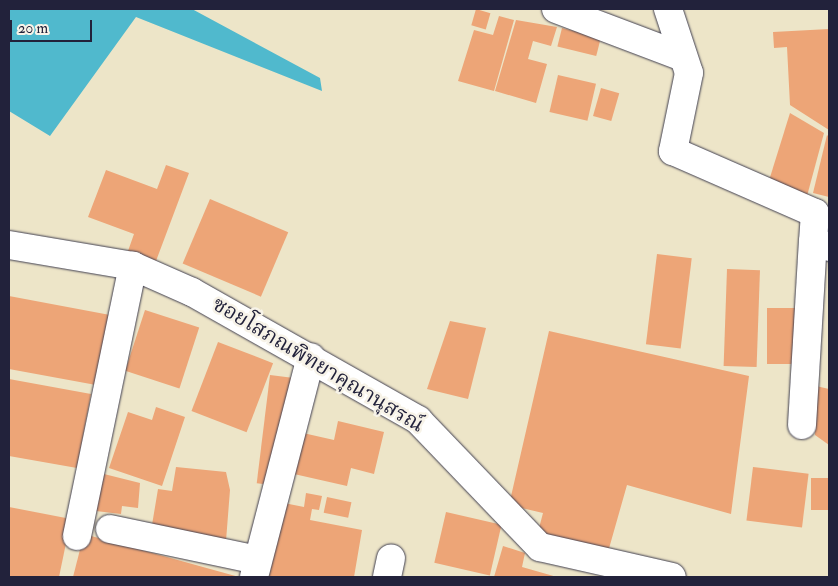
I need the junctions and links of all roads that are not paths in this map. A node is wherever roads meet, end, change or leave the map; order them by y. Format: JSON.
{"nodes":[{"id":1,"x":556,"y":9,"type":"edge"},
{"id":2,"x":668,"y":9,"type":"edge"},
{"id":3,"x":683,"y":57,"type":"junction"},
{"id":4,"x":9,"y":245,"type":"edge"},
{"id":5,"x":821,"y":245,"type":"edge"},
{"id":6,"x":133,"y":266,"type":"junction"},
{"id":7,"x":311,"y":357,"type":"junction"},
{"id":8,"x":802,"y":425,"type":"dead end"},
{"id":9,"x":110,"y":529,"type":"dead end"},
{"id":10,"x":76,"y":536,"type":"dead end"},
{"id":11,"x":256,"y":569,"type":"edge"},
{"id":12,"x":666,"y":577,"type":"edge"}],
"edges":[{"from":1,"to":3,"type":"street"},
{"from":2,"to":3,"type":"street"},
{"from":3,"to":5,"type":"street"},
{"from":4,"to":6,"type":"street","name":"ซอยโสภณพิทยาคุณานุสรณ์"},
{"from":5,"to":8,"type":"street"},
{"from":6,"to":7,"type":"street","name":"ซอยโสภณพิทยาคุณานุสรณ์"},
{"from":6,"to":10,"type":"street"},
{"from":7,"to":11,"type":"street"},
{"from":7,"to":12,"type":"street","name":"ซอยโสภณพิทยาคุณานุสรณ์"},
{"from":9,"to":11,"type":"street"}]}
